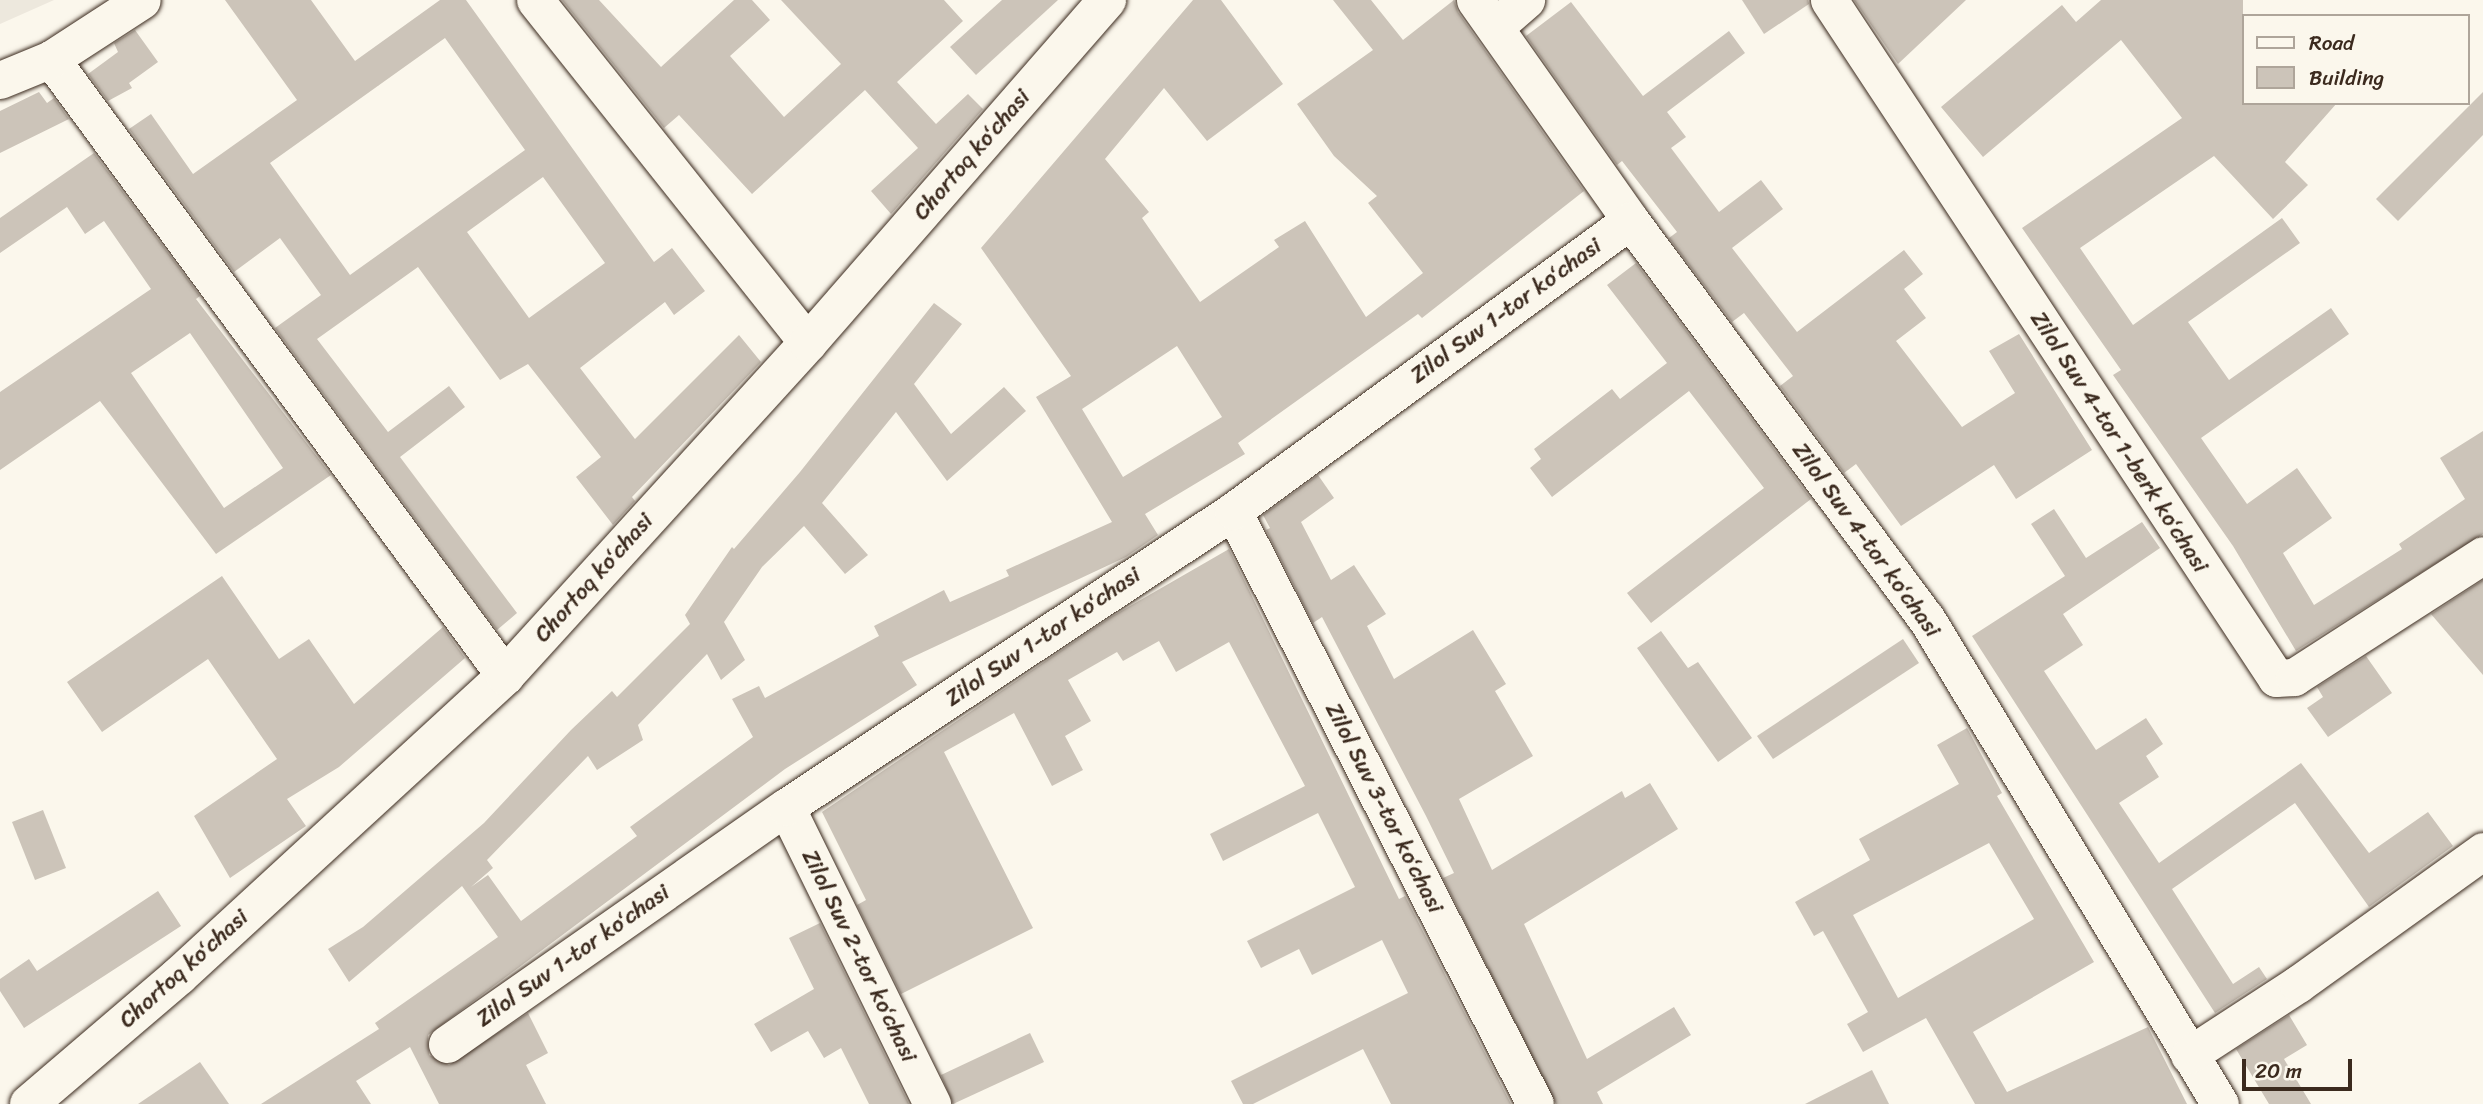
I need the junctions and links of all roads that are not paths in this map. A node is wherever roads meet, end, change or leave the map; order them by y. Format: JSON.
{"nodes":[{"id":1,"x":142,"y":0,"type":"edge"},
{"id":2,"x":535,"y":0,"type":"edge"},
{"id":3,"x":1107,"y":0,"type":"edge"},
{"id":4,"x":1526,"y":0,"type":"edge"},
{"id":5,"x":1829,"y":0,"type":"edge"},
{"id":6,"x":1485,"y":13,"type":"edge"},
{"id":7,"x":51,"y":59,"type":"junction"},
{"id":8,"x":0,"y":80,"type":"edge"},
{"id":9,"x":1630,"y":220,"type":"junction"},
{"id":10,"x":808,"y":343,"type":"junction"},
{"id":11,"x":1233,"y":511,"type":"junction"},
{"id":12,"x":2483,"y":555,"type":"edge"},
{"id":13,"x":505,"y":676,"type":"junction"},
{"id":14,"x":786,"y":807,"type":"junction"},
{"id":15,"x":2483,"y":851,"type":"edge"},
{"id":16,"x":447,"y":1044,"type":"dead end"},
{"id":17,"x":2189,"y":1055,"type":"junction"},
{"id":18,"x":29,"y":1104,"type":"edge"},
{"id":19,"x":932,"y":1104,"type":"edge"},
{"id":20,"x":1535,"y":1104,"type":"edge"},
{"id":21,"x":2220,"y":1104,"type":"edge"}],
"edges":[{"from":1,"to":7,"type":"street"},
{"from":2,"to":10,"type":"street"},
{"from":3,"to":10,"type":"main road","name":"Chortoq koʻchasi"},
{"from":4,"to":6,"type":"street"},
{"from":5,"to":12,"type":"street","name":"Zilol Suv 4-tor 1-berk koʻchasi"},
{"from":6,"to":9,"type":"street","name":"Zilol Suv 4-tor koʻchasi"},
{"from":7,"to":8,"type":"street"},
{"from":7,"to":13,"type":"street"},
{"from":9,"to":11,"type":"street","name":"Zilol Suv 1-tor koʻchasi"},
{"from":9,"to":17,"type":"street","name":"Zilol Suv 4-tor koʻchasi"},
{"from":10,"to":13,"type":"main road","name":"Chortoq koʻchasi"},
{"from":11,"to":14,"type":"street","name":"Zilol Suv 1-tor koʻchasi"},
{"from":11,"to":20,"type":"street","name":"Zilol Suv 3-tor koʻchasi"},
{"from":13,"to":18,"type":"main road","name":"Chortoq koʻchasi"},
{"from":14,"to":16,"type":"street","name":"Zilol Suv 1-tor koʻchasi"},
{"from":14,"to":19,"type":"street","name":"Zilol Suv 2-tor koʻchasi"},
{"from":15,"to":17,"type":"street"},
{"from":17,"to":21,"type":"street","name":"Zilol Suv 4-tor koʻchasi"}]}
